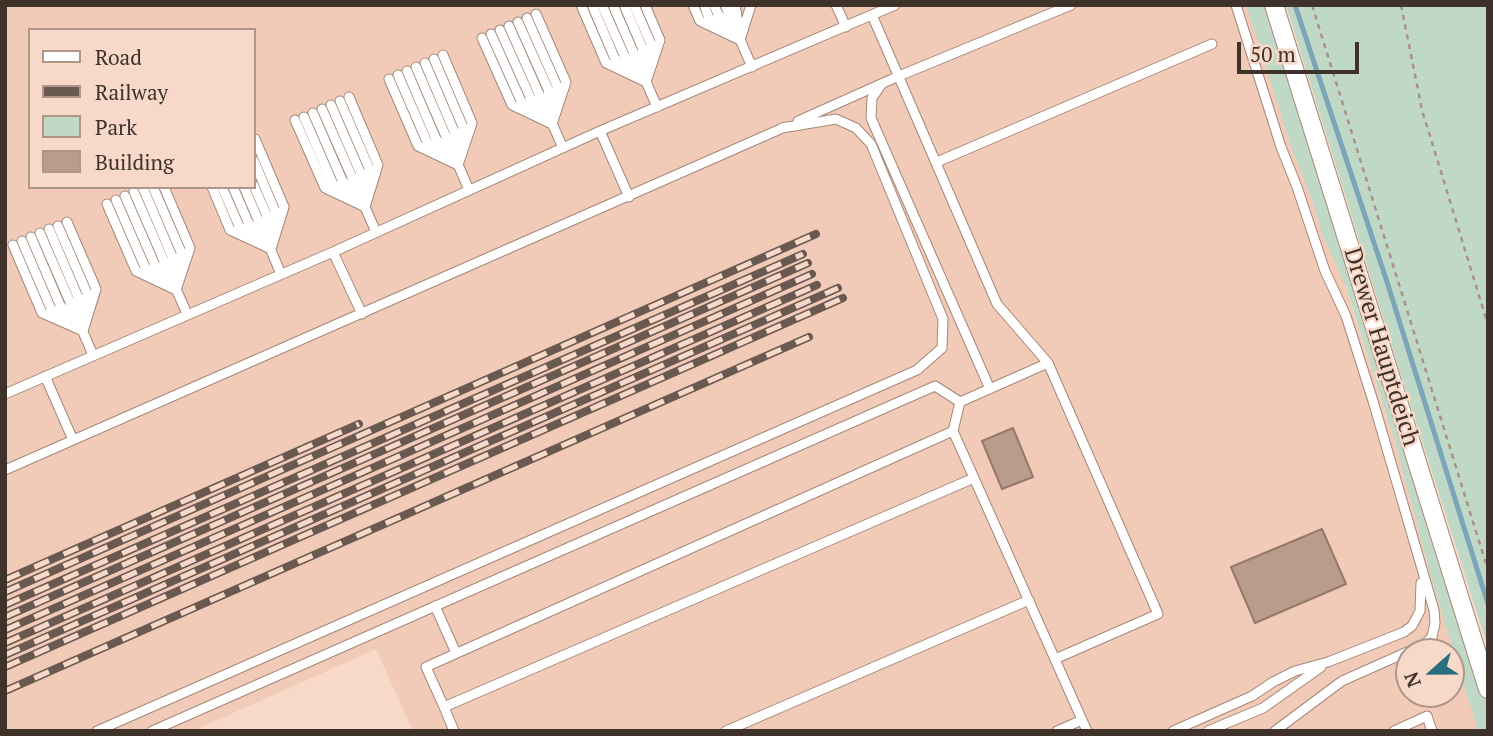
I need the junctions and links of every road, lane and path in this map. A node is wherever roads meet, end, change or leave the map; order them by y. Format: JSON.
{"nodes":[{"id":1,"x":581,"y":5,"type":"edge"},
{"id":2,"x":592,"y":5,"type":"edge"},
{"id":3,"x":602,"y":5,"type":"edge"},
{"id":4,"x":613,"y":5,"type":"edge"},
{"id":5,"x":624,"y":5,"type":"edge"},
{"id":6,"x":634,"y":5,"type":"edge"},
{"id":7,"x":645,"y":5,"type":"edge"},
{"id":8,"x":693,"y":5,"type":"edge"},
{"id":9,"x":704,"y":5,"type":"edge"},
{"id":10,"x":714,"y":5,"type":"edge"},
{"id":11,"x":725,"y":5,"type":"edge"},
{"id":12,"x":736,"y":5,"type":"edge"},
{"id":13,"x":744,"y":5,"type":"edge"},
{"id":14,"x":751,"y":5,"type":"edge"},
{"id":15,"x":836,"y":5,"type":"edge"},
{"id":16,"x":895,"y":5,"type":"edge"},
{"id":17,"x":1071,"y":5,"type":"edge"},
{"id":18,"x":1236,"y":5,"type":"edge"},
{"id":19,"x":1275,"y":5,"type":"edge"},
{"id":20,"x":1312,"y":5,"type":"edge"},
{"id":21,"x":1401,"y":5,"type":"edge"},
{"id":22,"x":872,"y":15,"type":"junction"},
{"id":23,"x":509,"y":26,"type":"junction"},
{"id":24,"x":846,"y":27,"type":"junction"},
{"id":25,"x":740,"y":40,"type":"junction"},
{"id":26,"x":1212,"y":44,"type":"dead end"},
{"id":27,"x":752,"y":66,"type":"junction"},
{"id":28,"x":416,"y":67,"type":"junction"},
{"id":29,"x":899,"y":76,"type":"junction"},
{"id":30,"x":646,"y":82,"type":"junction"},
{"id":31,"x":882,"y":84,"type":"junction"},
{"id":32,"x":657,"y":107,"type":"junction"},
{"id":33,"x":322,"y":109,"type":"junction"},
{"id":34,"x":552,"y":124,"type":"junction"},
{"id":35,"x":782,"y":128,"type":"junction"},
{"id":36,"x":600,"y":131,"type":"junction"},
{"id":37,"x":256,"y":141,"type":"edge"},
{"id":38,"x":563,"y":148,"type":"junction"},
{"id":39,"x":936,"y":162,"type":"junction"},
{"id":40,"x":458,"y":165,"type":"junction"},
{"id":41,"x":256,"y":166,"type":"edge"},
{"id":42,"x":154,"y":189,"type":"edge"},
{"id":43,"x":165,"y":189,"type":"edge"},
{"id":44,"x":213,"y":189,"type":"edge"},
{"id":45,"x":223,"y":189,"type":"edge"},
{"id":46,"x":234,"y":189,"type":"edge"},
{"id":47,"x":245,"y":189,"type":"edge"},
{"id":48,"x":255,"y":189,"type":"edge"},
{"id":49,"x":470,"y":190,"type":"junction"},
{"id":50,"x":125,"y":196,"type":"edge"},
{"id":51,"x":629,"y":197,"type":"junction"},
{"id":52,"x":365,"y":207,"type":"junction"},
{"id":53,"x":376,"y":232,"type":"junction"},
{"id":54,"x":40,"y":233,"type":"junction"},
{"id":55,"x":271,"y":249,"type":"junction"},
{"id":56,"x":333,"y":251,"type":"junction"},
{"id":57,"x":281,"y":274,"type":"junction"},
{"id":58,"x":176,"y":290,"type":"junction"},
{"id":59,"x":187,"y":314,"type":"junction"},
{"id":60,"x":362,"y":314,"type":"junction"},
{"id":61,"x":1488,"y":326,"type":"edge"},
{"id":62,"x":83,"y":331,"type":"junction"},
{"id":63,"x":93,"y":355,"type":"junction"},
{"id":64,"x":1048,"y":363,"type":"junction"},
{"id":65,"x":45,"y":376,"type":"junction"},
{"id":66,"x":990,"y":388,"type":"junction"},
{"id":67,"x":5,"y":394,"type":"edge"},
{"id":68,"x":960,"y":402,"type":"junction"},
{"id":69,"x":953,"y":431,"type":"junction"},
{"id":70,"x":73,"y":440,"type":"junction"},
{"id":71,"x":5,"y":470,"type":"edge"},
{"id":72,"x":974,"y":478,"type":"junction"},
{"id":73,"x":1419,"y":567,"type":"junction"},
{"id":74,"x":1488,"y":570,"type":"edge"},
{"id":75,"x":1029,"y":600,"type":"junction"},
{"id":76,"x":435,"y":606,"type":"junction"},
{"id":77,"x":456,"y":653,"type":"junction"},
{"id":78,"x":1055,"y":659,"type":"junction"},
{"id":79,"x":1328,"y":662,"type":"junction"},
{"id":80,"x":1488,"y":689,"type":"edge"},
{"id":81,"x":444,"y":707,"type":"junction"},
{"id":82,"x":1082,"y":720,"type":"junction"},
{"id":83,"x":97,"y":731,"type":"edge"},
{"id":84,"x":152,"y":731,"type":"edge"},
{"id":85,"x":454,"y":731,"type":"edge"},
{"id":86,"x":726,"y":731,"type":"edge"},
{"id":87,"x":1057,"y":731,"type":"edge"},
{"id":88,"x":1087,"y":731,"type":"edge"},
{"id":89,"x":1173,"y":731,"type":"edge"},
{"id":90,"x":1208,"y":731,"type":"edge"},
{"id":91,"x":1275,"y":731,"type":"edge"},
{"id":92,"x":1394,"y":731,"type":"edge"},
{"id":93,"x":1432,"y":731,"type":"edge"}],
"edges":[{"from":1,"to":30,"type":"lane"},
{"from":2,"to":30,"type":"lane"},
{"from":3,"to":30,"type":"lane"},
{"from":4,"to":30,"type":"lane"},
{"from":5,"to":30,"type":"lane"},
{"from":6,"to":30,"type":"lane"},
{"from":7,"to":30,"type":"lane"},
{"from":8,"to":25,"type":"lane"},
{"from":9,"to":25,"type":"lane"},
{"from":10,"to":25,"type":"lane"},
{"from":11,"to":25,"type":"lane"},
{"from":12,"to":25,"type":"lane"},
{"from":13,"to":25,"type":"lane"},
{"from":14,"to":25,"type":"lane"},
{"from":15,"to":24,"type":"lane"},
{"from":16,"to":22,"type":"lane"},
{"from":17,"to":29,"type":"lane"},
{"from":18,"to":73,"type":"lane"},
{"from":19,"to":80,"type":"street","name":"Drewer Hauptdeich"},
{"from":20,"to":74,"type":"path"},
{"from":21,"to":61,"type":"path"},
{"from":22,"to":24,"type":"lane"},
{"from":22,"to":29,"type":"lane"},
{"from":23,"to":34,"type":"lane"},
{"from":23,"to":34,"type":"lane"},
{"from":23,"to":34,"type":"lane"},
{"from":23,"to":34,"type":"lane"},
{"from":24,"to":27,"type":"lane"},
{"from":25,"to":27,"type":"lane"},
{"from":26,"to":39,"type":"lane"},
{"from":27,"to":32,"type":"lane"},
{"from":28,"to":40,"type":"lane"},
{"from":28,"to":40,"type":"lane"},
{"from":28,"to":40,"type":"lane"},
{"from":28,"to":40,"type":"lane"},
{"from":29,"to":31,"type":"lane"},
{"from":29,"to":39,"type":"lane"},
{"from":30,"to":32,"type":"lane"},
{"from":31,"to":35,"type":"lane"},
{"from":31,"to":66,"type":"lane"},
{"from":32,"to":36,"type":"lane"},
{"from":33,"to":52,"type":"lane"},
{"from":33,"to":52,"type":"lane"},
{"from":33,"to":52,"type":"lane"},
{"from":33,"to":52,"type":"lane"},
{"from":34,"to":38,"type":"lane"},
{"from":35,"to":51,"type":"lane"},
{"from":35,"to":83,"type":"lane"},
{"from":36,"to":38,"type":"lane"},
{"from":36,"to":51,"type":"lane"},
{"from":37,"to":55,"type":"lane"},
{"from":38,"to":49,"type":"lane"},
{"from":39,"to":64,"type":"lane"},
{"from":40,"to":49,"type":"lane"},
{"from":41,"to":55,"type":"lane"},
{"from":42,"to":58,"type":"lane"},
{"from":43,"to":58,"type":"lane"},
{"from":44,"to":55,"type":"lane"},
{"from":45,"to":55,"type":"lane"},
{"from":46,"to":55,"type":"lane"},
{"from":47,"to":55,"type":"lane"},
{"from":48,"to":55,"type":"lane"},
{"from":49,"to":53,"type":"lane"},
{"from":50,"to":58,"type":"lane"},
{"from":50,"to":58,"type":"lane"},
{"from":50,"to":58,"type":"lane"},
{"from":51,"to":60,"type":"lane"},
{"from":52,"to":53,"type":"lane"},
{"from":53,"to":56,"type":"lane"},
{"from":54,"to":62,"type":"lane"},
{"from":54,"to":62,"type":"lane"},
{"from":54,"to":62,"type":"lane"},
{"from":54,"to":62,"type":"lane"},
{"from":55,"to":57,"type":"lane"},
{"from":56,"to":57,"type":"lane"},
{"from":56,"to":60,"type":"lane"},
{"from":57,"to":59,"type":"lane"},
{"from":58,"to":59,"type":"lane"},
{"from":59,"to":63,"type":"lane"},
{"from":60,"to":70,"type":"lane"},
{"from":62,"to":63,"type":"lane"},
{"from":63,"to":65,"type":"lane"},
{"from":64,"to":66,"type":"lane"},
{"from":64,"to":78,"type":"lane"},
{"from":65,"to":67,"type":"lane"},
{"from":65,"to":70,"type":"lane"},
{"from":66,"to":68,"type":"lane"},
{"from":68,"to":69,"type":"lane"},
{"from":68,"to":76,"type":"lane"},
{"from":69,"to":72,"type":"lane"},
{"from":69,"to":77,"type":"lane"},
{"from":70,"to":71,"type":"lane"},
{"from":72,"to":75,"type":"lane"},
{"from":72,"to":81,"type":"lane"},
{"from":73,"to":79,"type":"lane"},
{"from":73,"to":91,"type":"lane"},
{"from":75,"to":78,"type":"lane"},
{"from":75,"to":86,"type":"lane"},
{"from":76,"to":77,"type":"lane"},
{"from":76,"to":84,"type":"lane"},
{"from":77,"to":81,"type":"lane"},
{"from":78,"to":82,"type":"lane"},
{"from":79,"to":89,"type":"lane"},
{"from":79,"to":90,"type":"lane"},
{"from":81,"to":85,"type":"lane"},
{"from":82,"to":87,"type":"lane"},
{"from":82,"to":88,"type":"lane"},
{"from":92,"to":93,"type":"lane"}]}
